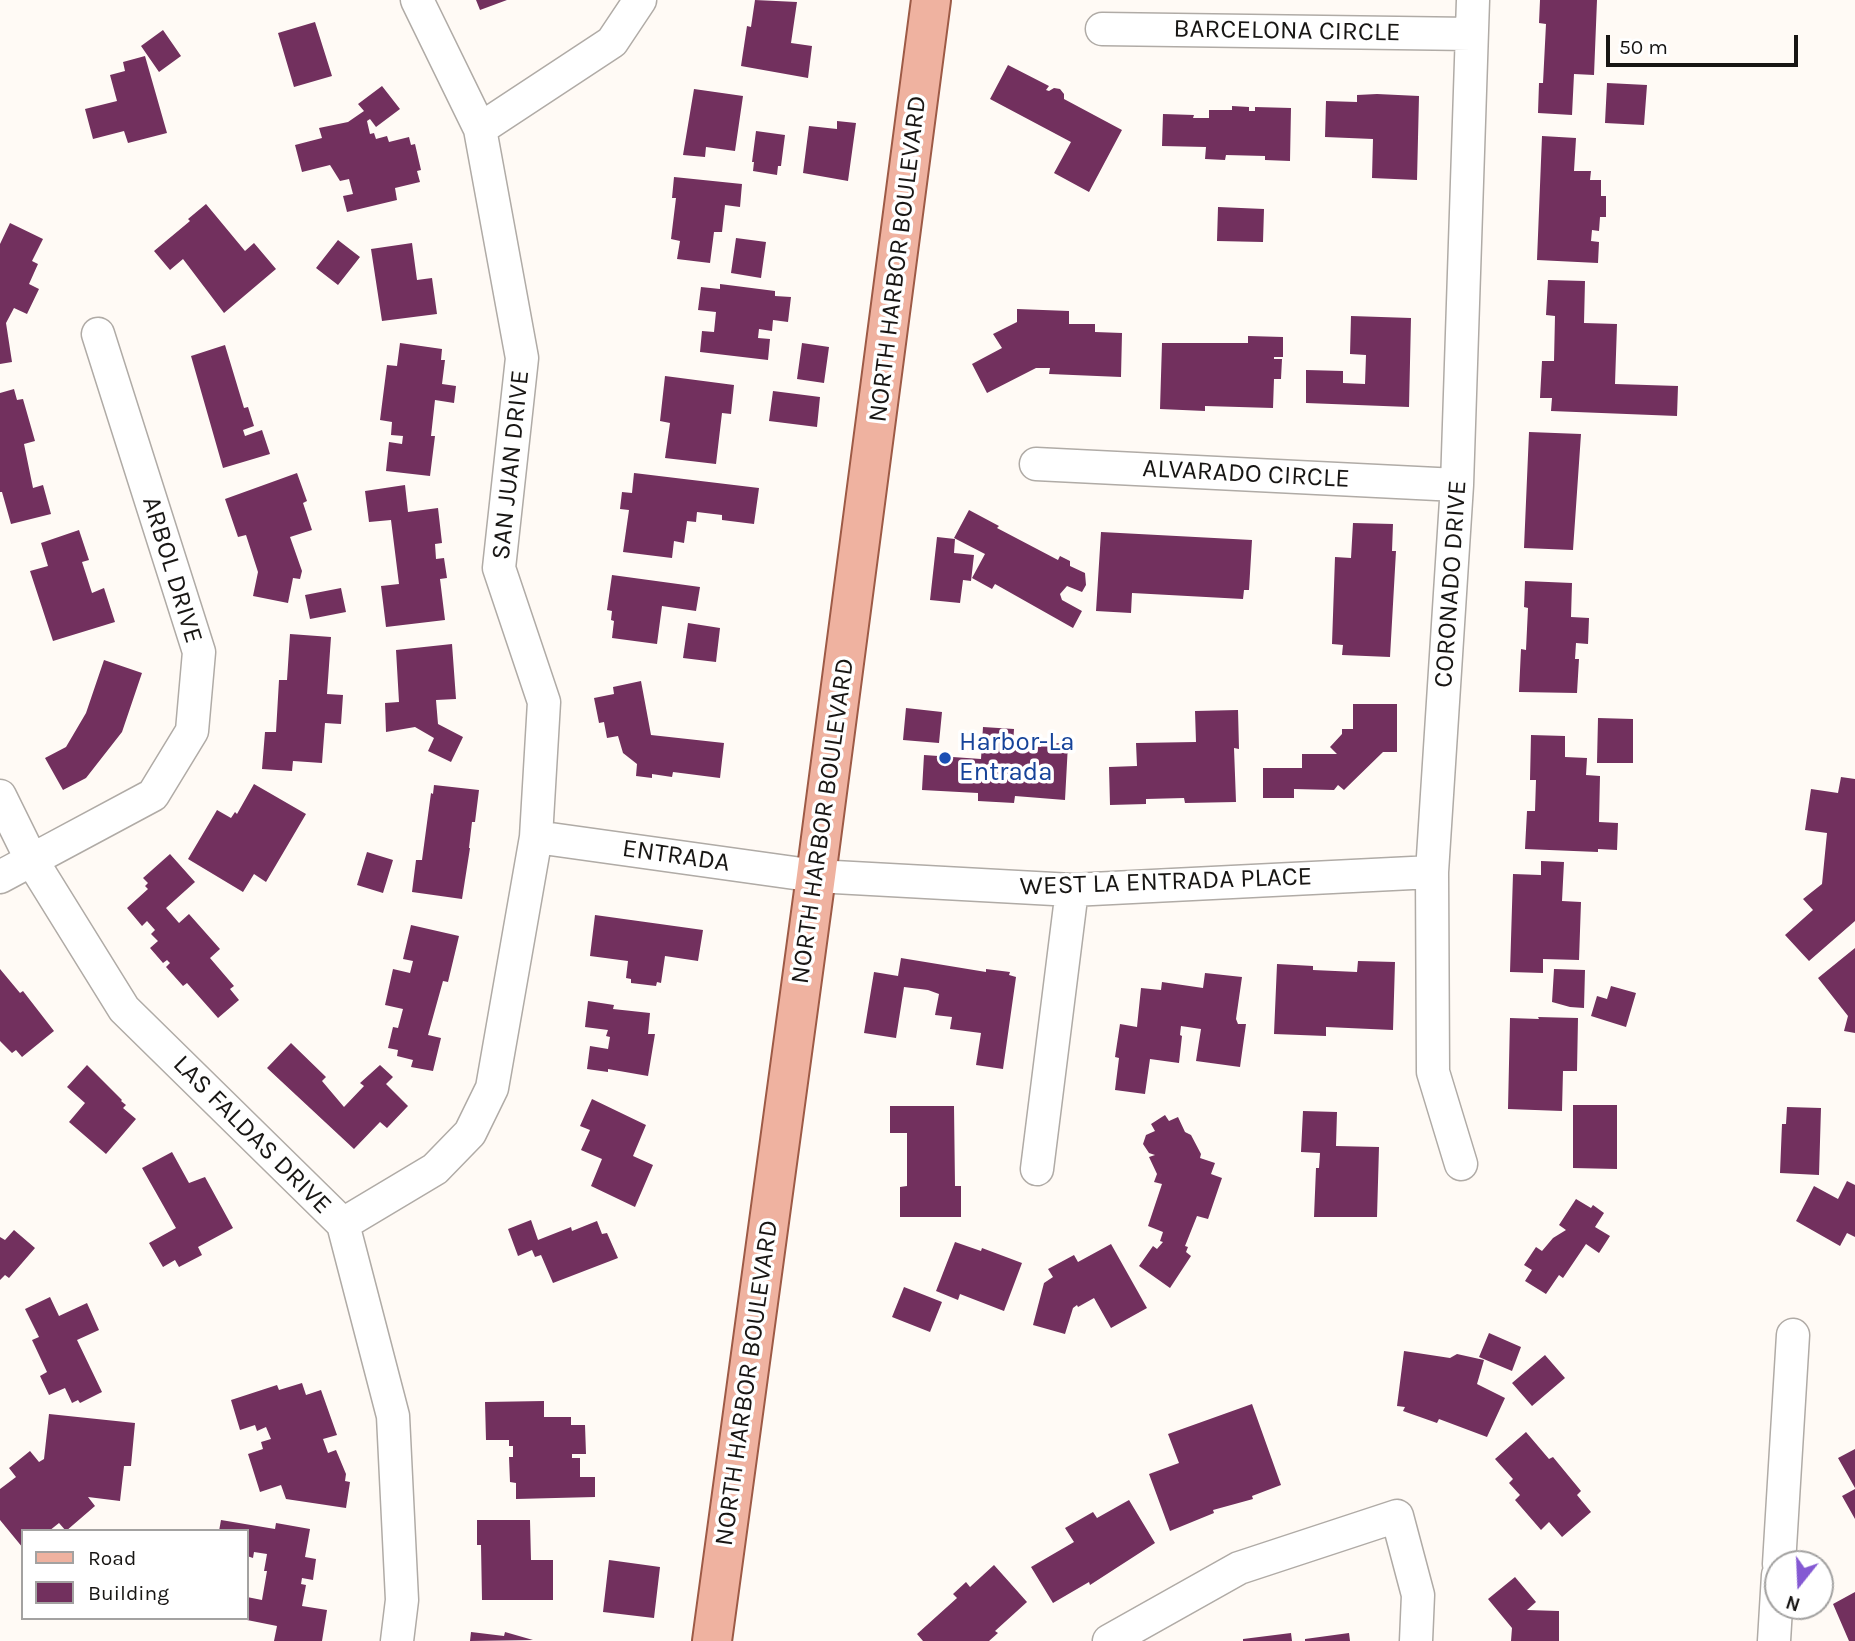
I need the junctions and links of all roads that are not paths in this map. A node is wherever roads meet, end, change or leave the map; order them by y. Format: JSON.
{"nodes":[{"id":1,"x":417,"y":0,"type":"edge"},
{"id":2,"x":640,"y":0,"type":"edge"},
{"id":3,"x":931,"y":0,"type":"edge"},
{"id":4,"x":1473,"y":0,"type":"edge"},
{"id":5,"x":1102,"y":29,"type":"dead end"},
{"id":6,"x":1471,"y":34,"type":"junction"},
{"id":7,"x":480,"y":129,"type":"junction"},
{"id":8,"x":98,"y":334,"type":"dead end"},
{"id":9,"x":1035,"y":464,"type":"dead end"},
{"id":10,"x":1457,"y":485,"type":"junction"},
{"id":11,"x":0,"y":796,"type":"edge"},
{"id":12,"x":536,"y":837,"type":"junction"},
{"id":13,"x":31,"y":859,"type":"junction"},
{"id":14,"x":1432,"y":872,"type":"junction"},
{"id":15,"x":816,"y":876,"type":"junction"},
{"id":16,"x":0,"y":877,"type":"edge"},
{"id":17,"x":1072,"y":890,"type":"junction"},
{"id":18,"x":1461,"y":1164,"type":"dead end"},
{"id":19,"x":1037,"y":1169,"type":"dead end"},
{"id":20,"x":343,"y":1224,"type":"junction"},
{"id":21,"x":1793,"y":1335,"type":"dead end"},
{"id":22,"x":1780,"y":1550,"type":"edge"},
{"id":23,"x":1775,"y":1620,"type":"edge"},
{"id":24,"x":397,"y":1641,"type":"edge"},
{"id":25,"x":712,"y":1641,"type":"edge"},
{"id":26,"x":1109,"y":1641,"type":"edge"},
{"id":27,"x":1416,"y":1641,"type":"edge"},
{"id":28,"x":1774,"y":1641,"type":"edge"}],
"edges":[{"from":1,"to":7,"type":"street","name":"SAN JUAN DRIVE"},
{"from":2,"to":7,"type":"street"},
{"from":3,"to":15,"type":"main road","name":"NORTH HARBOR BOULEVARD"},
{"from":4,"to":6,"type":"street","name":"CORONADO DRIVE"},
{"from":5,"to":6,"type":"street","name":"BARCELONA CIRCLE"},
{"from":6,"to":10,"type":"street","name":"CORONADO DRIVE"},
{"from":7,"to":12,"type":"street","name":"SAN JUAN DRIVE"},
{"from":8,"to":13,"type":"street","name":"ARBOL DRIVE"},
{"from":9,"to":10,"type":"street","name":"ALVARADO CIRCLE"},
{"from":10,"to":14,"type":"street","name":"CORONADO DRIVE"},
{"from":11,"to":13,"type":"street","name":"LAS FALDAS DRIVE"},
{"from":12,"to":15,"type":"street","name":"ENTRADA"},
{"from":12,"to":20,"type":"street","name":"SAN JUAN DRIVE"},
{"from":13,"to":16,"type":"street","name":"ARBOL DRIVE"},
{"from":13,"to":20,"type":"street","name":"LAS FALDAS DRIVE"},
{"from":14,"to":17,"type":"street","name":"WEST LA ENTRADA PLACE"},
{"from":14,"to":18,"type":"street","name":"CORONADO DRIVE"},
{"from":15,"to":17,"type":"street","name":"WEST LA ENTRADA PLACE"},
{"from":15,"to":25,"type":"main road","name":"NORTH HARBOR BOULEVARD"},
{"from":17,"to":19,"type":"street"},
{"from":20,"to":24,"type":"street","name":"LAS FALDAS DRIVE"},
{"from":21,"to":22,"type":"street"},
{"from":23,"to":28,"type":"street"},
{"from":26,"to":27,"type":"street"}]}
